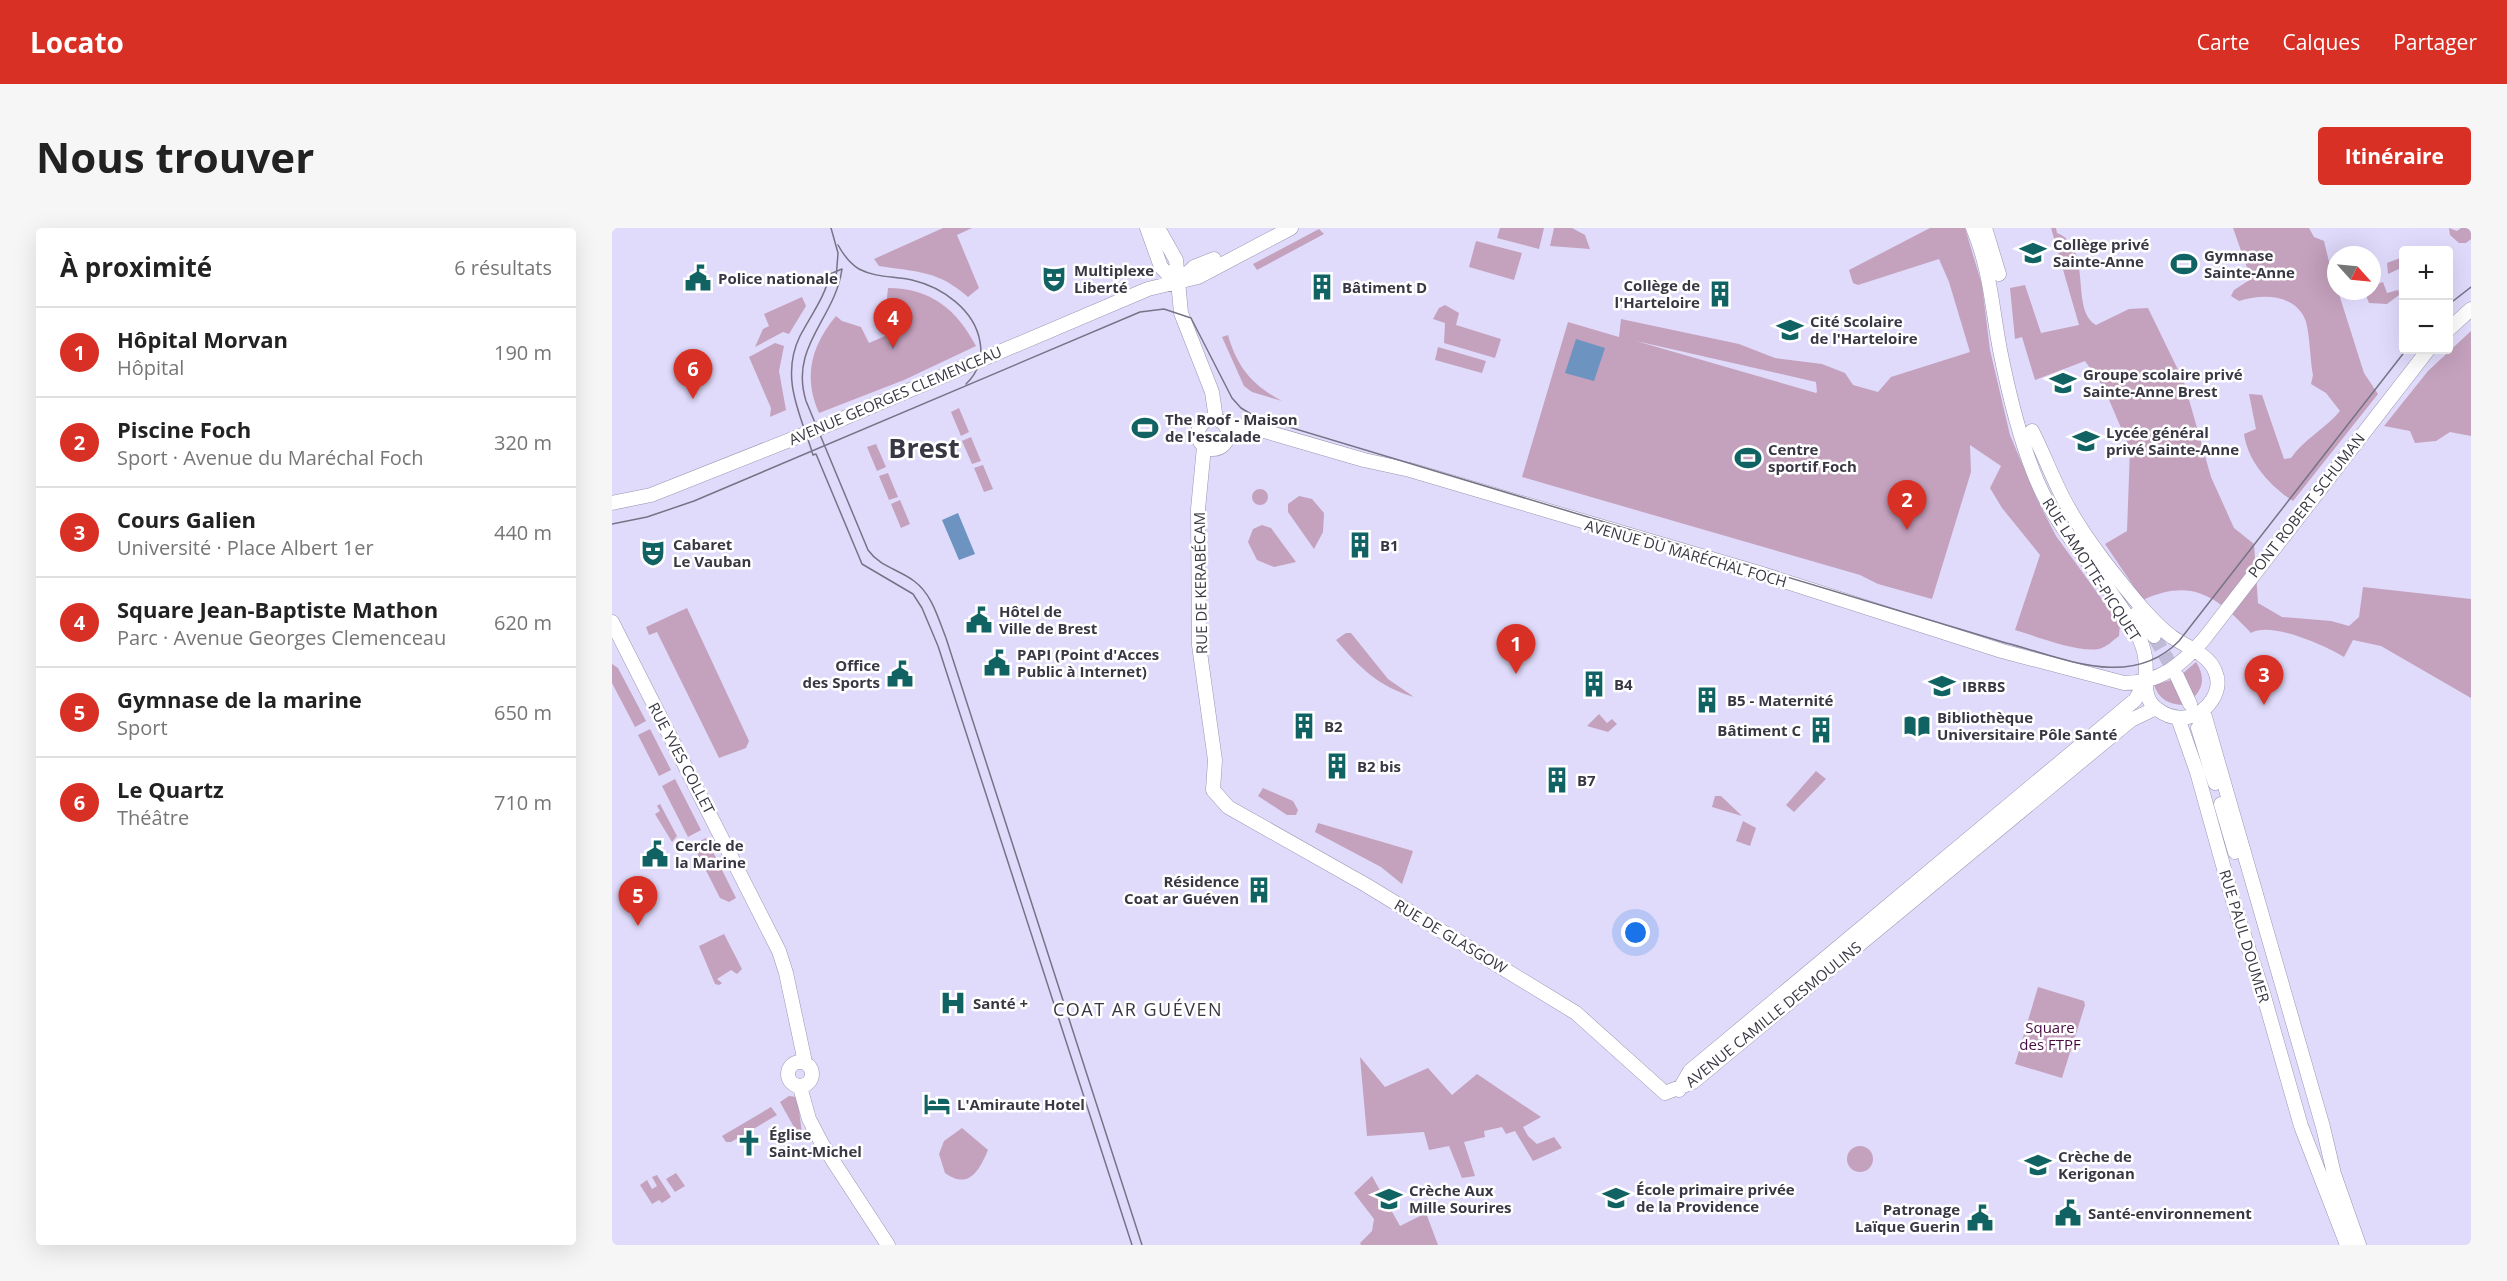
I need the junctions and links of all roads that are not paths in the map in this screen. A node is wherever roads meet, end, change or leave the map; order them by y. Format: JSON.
{"nodes":[{"id":1,"x":1147,"y":228,"type":"edge"},
{"id":2,"x":1158,"y":228,"type":"edge"},
{"id":3,"x":1291,"y":228,"type":"edge"},
{"id":4,"x":1973,"y":228,"type":"edge"},
{"id":5,"x":1985,"y":228,"type":"edge"},
{"id":6,"x":1176,"y":283,"type":"junction"},
{"id":7,"x":2471,"y":309,"type":"edge"},
{"id":8,"x":2453,"y":325,"type":"edge"},
{"id":9,"x":2424,"y":354,"type":"edge"},
{"id":10,"x":2009,"y":389,"type":"junction"},
{"id":11,"x":1221,"y":423,"type":"junction"},
{"id":12,"x":2032,"y":431,"type":"junction"},
{"id":13,"x":1204,"y":447,"type":"junction"},
{"id":14,"x":612,"y":503,"type":"edge"},
{"id":15,"x":612,"y":622,"type":"edge"},
{"id":16,"x":2194,"y":650,"type":"junction"},
{"id":17,"x":2175,"y":677,"type":"tunnel mouth"},
{"id":18,"x":2145,"y":683,"type":"junction"},
{"id":19,"x":2186,"y":702,"type":"dead end"},
{"id":20,"x":2156,"y":708,"type":"junction"},
{"id":21,"x":2203,"y":710,"type":"junction"},
{"id":22,"x":2178,"y":718,"type":"junction"},
{"id":23,"x":1213,"y":790,"type":"joint"},
{"id":24,"x":2233,"y":830,"type":"junction"},
{"id":25,"x":2263,"y":993,"type":"junction"},
{"id":26,"x":800,"y":1063,"type":"junction"},
{"id":27,"x":804,"y":1086,"type":"junction"},
{"id":28,"x":1679,"y":1090,"type":"junction"},
{"id":29,"x":888,"y":1245,"type":"edge"},
{"id":30,"x":2347,"y":1245,"type":"edge"},
{"id":31,"x":2359,"y":1245,"type":"edge"}],
"edges":[{"from":1,"to":6,"type":"main road"},
{"from":2,"to":6,"type":"main road"},
{"from":3,"to":6,"type":"main road","name":"AVENUE GEORGES CLEMENCEAU"},
{"from":4,"to":10,"type":"main road","name":"RUE LAMOTTE-PICQUET"},
{"from":5,"to":12,"type":"main road","name":"RUE LAMOTTE-PICQUET"},
{"from":6,"to":11,"type":"main road"},
{"from":6,"to":14,"type":"main road","name":"AVENUE GEORGES CLEMENCEAU"},
{"from":7,"to":8,"type":"main road"},
{"from":9,"to":16,"type":"main road","name":"PONT ROBERT SCHUMAN"},
{"from":10,"to":12,"type":"main road","name":"RUE LAMOTTE-PICQUET"},
{"from":10,"to":18,"type":"main road","name":"RUE LAMOTTE-PICQUET"},
{"from":11,"to":13,"type":"main road"},
{"from":11,"to":13,"type":"main road"},
{"from":11,"to":18,"type":"main road","name":"AVENUE DU MARÉCHAL FOCH"},
{"from":12,"to":16,"type":"main road","name":"RUE LAMOTTE-PICQUET"},
{"from":13,"to":23,"type":"main road","name":"RUE DE KERABÉCAM"},
{"from":15,"to":26,"type":"main road","name":"RUE YVES COLLET"},
{"from":16,"to":18,"type":"main road","name":"PONT ROBERT SCHUMAN"},
{"from":16,"to":21,"type":"main road","name":"RUE LAMOTTE-PICQUET"},
{"from":17,"to":19,"type":"main road"},
{"from":18,"to":20,"type":"main road"},
{"from":18,"to":28,"type":"main road","name":"AVENUE CAMILLE DESMOULINS"},
{"from":20,"to":22,"type":"main road"},
{"from":20,"to":28,"type":"main road","name":"AVENUE CAMILLE DESMOULINS"},
{"from":21,"to":22,"type":"main road"},
{"from":21,"to":24,"type":"main road"},
{"from":22,"to":25,"type":"main road","name":"RUE PAUL DOUMER"},
{"from":23,"to":28,"type":"main road","name":"RUE DE GLASGOW"},
{"from":24,"to":25,"type":"main road"},
{"from":24,"to":31,"type":"main road"},
{"from":25,"to":30,"type":"main road","name":"RUE PAUL DOUMER"},
{"from":26,"to":27,"type":"main road"},
{"from":26,"to":27,"type":"main road"},
{"from":27,"to":29,"type":"main road"}]}
